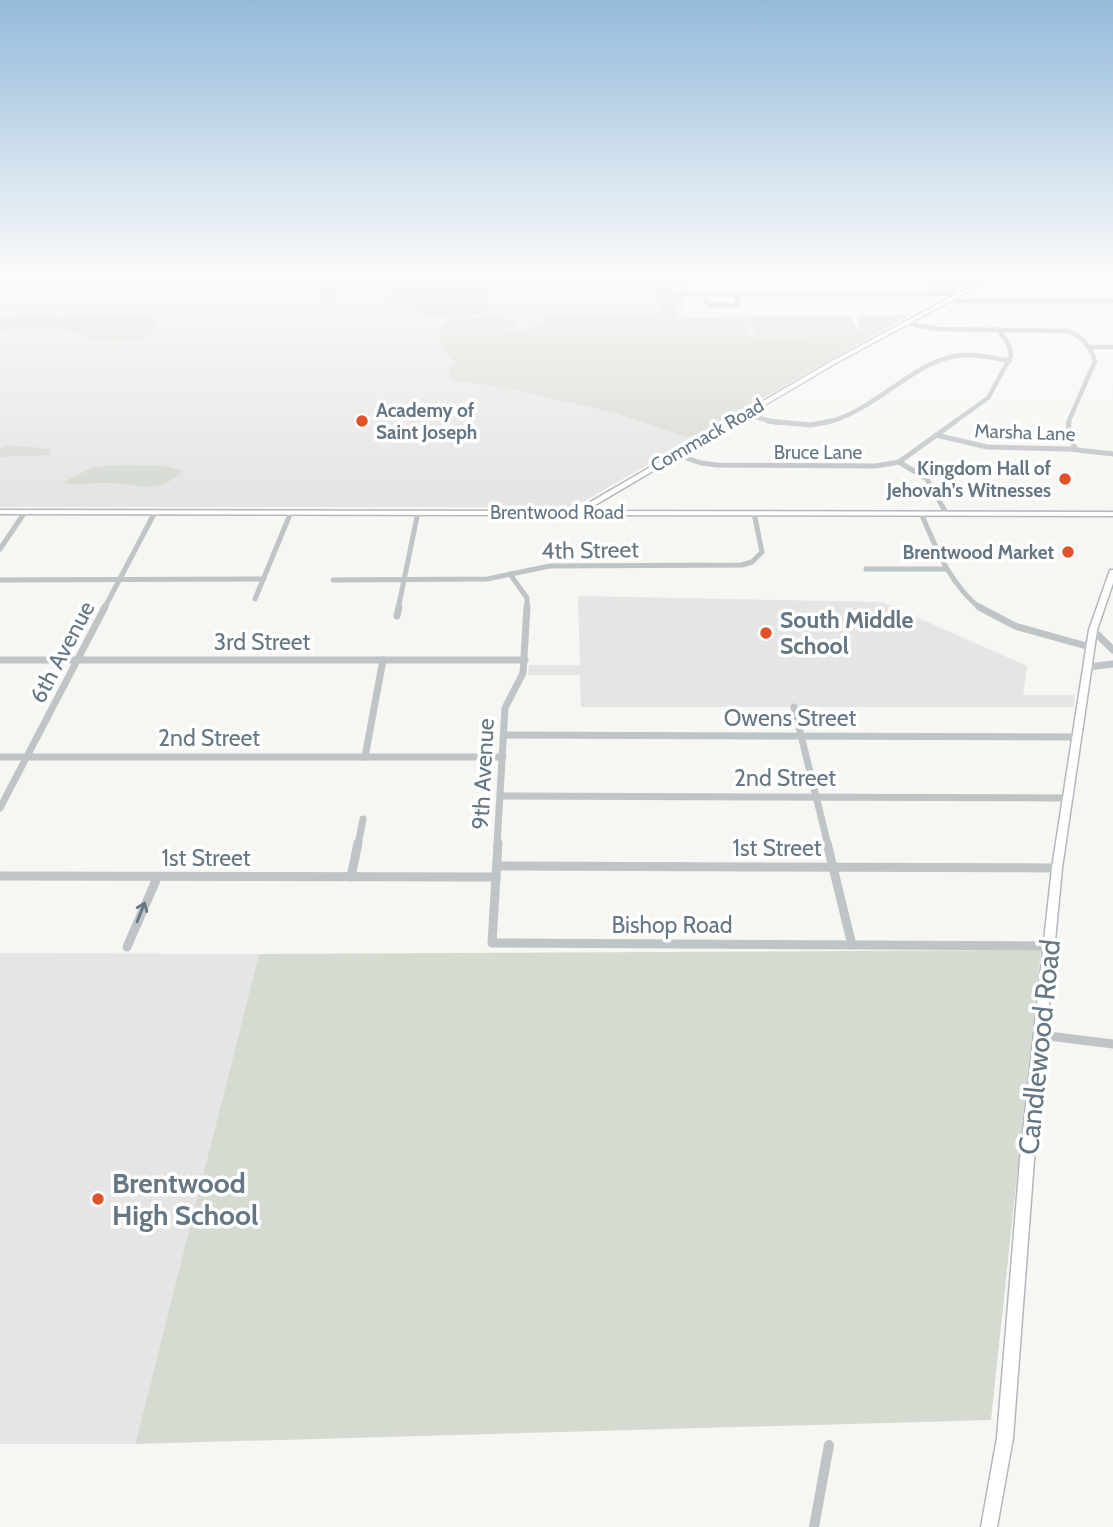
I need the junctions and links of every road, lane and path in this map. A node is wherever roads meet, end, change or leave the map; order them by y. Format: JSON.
{"nodes":[{"id":1,"x":861,"y":347,"type":"edge"},
{"id":2,"x":1009,"y":347,"type":"edge"},
{"id":3,"x":1090,"y":347,"type":"edge"},
{"id":4,"x":1010,"y":361,"type":"junction"},
{"id":5,"x":743,"y":414,"type":"junction"},
{"id":6,"x":936,"y":435,"type":"junction"},
{"id":7,"x":1075,"y":448,"type":"junction"},
{"id":8,"x":675,"y":454,"type":"junction"},
{"id":9,"x":1113,"y":454,"type":"edge"},
{"id":10,"x":899,"y":462,"type":"junction"},
{"id":11,"x":605,"y":495,"type":"junction"},
{"id":12,"x":0,"y":512,"type":"edge"},
{"id":13,"x":25,"y":512,"type":"junction"},
{"id":14,"x":155,"y":512,"type":"junction"},
{"id":15,"x":290,"y":512,"type":"junction"},
{"id":16,"x":418,"y":512,"type":"junction"},
{"id":17,"x":578,"y":512,"type":"junction"},
{"id":18,"x":605,"y":512,"type":"junction"},
{"id":19,"x":754,"y":513,"type":"junction"},
{"id":20,"x":921,"y":513,"type":"junction"},
{"id":21,"x":946,"y":513,"type":"junction"},
{"id":22,"x":1113,"y":513,"type":"edge"},
{"id":23,"x":0,"y":549,"type":"edge"},
{"id":24,"x":866,"y":569,"type":"dead end"},
{"id":25,"x":946,"y":569,"type":"junction"},
{"id":26,"x":1113,"y":572,"type":"edge"},
{"id":27,"x":510,"y":574,"type":"junction"},
{"id":28,"x":264,"y":579,"type":"junction"},
{"id":29,"x":405,"y":579,"type":"junction"},
{"id":30,"x":0,"y":580,"type":"edge"},
{"id":31,"x":119,"y":580,"type":"junction"},
{"id":32,"x":333,"y":580,"type":"dead end"},
{"id":33,"x":255,"y":599,"type":"dead end"},
{"id":34,"x":397,"y":616,"type":"dead end"},
{"id":35,"x":1093,"y":630,"type":"junction"},
{"id":36,"x":1090,"y":647,"type":"junction"},
{"id":37,"x":1113,"y":650,"type":"edge"},
{"id":38,"x":0,"y":660,"type":"edge"},
{"id":39,"x":78,"y":660,"type":"junction"},
{"id":40,"x":383,"y":660,"type":"junction"},
{"id":41,"x":525,"y":660,"type":"junction"},
{"id":42,"x":1113,"y":664,"type":"edge"},
{"id":43,"x":1088,"y":667,"type":"junction"},
{"id":44,"x":794,"y":707,"type":"dead end"},
{"id":45,"x":504,"y":735,"type":"junction"},
{"id":46,"x":802,"y":736,"type":"junction"},
{"id":47,"x":1076,"y":737,"type":"junction"},
{"id":48,"x":0,"y":757,"type":"edge"},
{"id":49,"x":27,"y":757,"type":"junction"},
{"id":50,"x":365,"y":757,"type":"junction"},
{"id":51,"x":503,"y":757,"type":"junction"},
{"id":52,"x":501,"y":796,"type":"junction"},
{"id":53,"x":817,"y":798,"type":"junction"},
{"id":54,"x":1070,"y":798,"type":"junction"},
{"id":55,"x":0,"y":808,"type":"edge"},
{"id":56,"x":363,"y":819,"type":"dead end"},
{"id":57,"x":497,"y":866,"type":"junction"},
{"id":58,"x":833,"y":867,"type":"junction"},
{"id":59,"x":1057,"y":868,"type":"junction"},
{"id":60,"x":0,"y":876,"type":"edge"},
{"id":61,"x":351,"y":877,"type":"junction"},
{"id":62,"x":496,"y":877,"type":"junction"},
{"id":63,"x":157,"y":878,"type":"junction"},
{"id":64,"x":492,"y":943,"type":"joint"},
{"id":65,"x":852,"y":945,"type":"junction"},
{"id":66,"x":1050,"y":946,"type":"junction"},
{"id":67,"x":127,"y":947,"type":"dead end"},
{"id":68,"x":1041,"y":1035,"type":"junction"},
{"id":69,"x":1113,"y":1044,"type":"edge"},
{"id":70,"x":828,"y":1445,"type":"dead end"},
{"id":71,"x":814,"y":1527,"type":"edge"},
{"id":72,"x":989,"y":1527,"type":"edge"}],
"edges":[{"from":1,"to":5,"type":"street","name":"Commack Road"},
{"from":2,"to":4,"type":"street"},
{"from":3,"to":7,"type":"street"},
{"from":4,"to":5,"type":"street"},
{"from":4,"to":6,"type":"street","name":"Bruce Lane"},
{"from":5,"to":8,"type":"street","name":"Commack Road"},
{"from":6,"to":7,"type":"street","name":"Marsha Lane"},
{"from":6,"to":10,"type":"street","name":"Bruce Lane"},
{"from":7,"to":9,"type":"street","name":"Marsha Lane"},
{"from":8,"to":10,"type":"street","name":"Bruce Lane"},
{"from":8,"to":11,"type":"street","name":"Commack Road"},
{"from":10,"to":21,"type":"street"},
{"from":11,"to":17,"type":"street","name":"Commack Road"},
{"from":11,"to":18,"type":"street"},
{"from":12,"to":13,"type":"street","name":"Brentwood Road"},
{"from":13,"to":14,"type":"street","name":"Brentwood Road"},
{"from":13,"to":23,"type":"street"},
{"from":14,"to":15,"type":"street","name":"Brentwood Road"},
{"from":14,"to":31,"type":"street","name":"6th Avenue"},
{"from":15,"to":16,"type":"street","name":"Brentwood Road"},
{"from":15,"to":28,"type":"street"},
{"from":16,"to":17,"type":"street","name":"Brentwood Road"},
{"from":16,"to":29,"type":"street"},
{"from":17,"to":18,"type":"street","name":"Brentwood Road"},
{"from":18,"to":19,"type":"street","name":"Brentwood Road"},
{"from":19,"to":20,"type":"street","name":"Brentwood Road"},
{"from":19,"to":27,"type":"street","name":"4th Street"},
{"from":20,"to":21,"type":"street","name":"Brentwood Road"},
{"from":20,"to":25,"type":"street"},
{"from":21,"to":22,"type":"street","name":"Brentwood Road"},
{"from":24,"to":25,"type":"street"},
{"from":25,"to":36,"type":"street"},
{"from":26,"to":35,"type":"street","name":"Candlewood Road"},
{"from":27,"to":29,"type":"street","name":"4th Street"},
{"from":27,"to":41,"type":"street","name":"9th Avenue"},
{"from":28,"to":31,"type":"street"},
{"from":28,"to":33,"type":"street"},
{"from":29,"to":32,"type":"street","name":"4th Street"},
{"from":29,"to":34,"type":"street"},
{"from":30,"to":31,"type":"street"},
{"from":31,"to":39,"type":"street","name":"6th Avenue"},
{"from":35,"to":36,"type":"street","name":"Candlewood Road"},
{"from":35,"to":37,"type":"street"},
{"from":36,"to":43,"type":"street","name":"Candlewood Road"},
{"from":38,"to":39,"type":"street","name":"3rd Street"},
{"from":39,"to":40,"type":"street","name":"3rd Street"},
{"from":39,"to":49,"type":"street","name":"6th Avenue"},
{"from":40,"to":41,"type":"street","name":"3rd Street"},
{"from":40,"to":50,"type":"street"},
{"from":41,"to":45,"type":"street","name":"9th Avenue"},
{"from":42,"to":43,"type":"street"},
{"from":43,"to":47,"type":"street","name":"Candlewood Road"},
{"from":44,"to":46,"type":"street"},
{"from":45,"to":46,"type":"street","name":"Owens Street"},
{"from":45,"to":51,"type":"street","name":"9th Avenue"},
{"from":46,"to":47,"type":"street","name":"Owens Street"},
{"from":46,"to":53,"type":"street"},
{"from":47,"to":54,"type":"street","name":"Candlewood Road"},
{"from":48,"to":49,"type":"street","name":"2nd Street"},
{"from":49,"to":50,"type":"street","name":"2nd Street"},
{"from":49,"to":55,"type":"street","name":"6th Avenue"},
{"from":50,"to":51,"type":"street","name":"2nd Street"},
{"from":51,"to":52,"type":"street","name":"9th Avenue"},
{"from":52,"to":53,"type":"street","name":"2nd Street"},
{"from":52,"to":57,"type":"street","name":"9th Avenue"},
{"from":53,"to":54,"type":"street","name":"2nd Street"},
{"from":53,"to":58,"type":"street"},
{"from":54,"to":59,"type":"street","name":"Candlewood Road"},
{"from":56,"to":61,"type":"street"},
{"from":57,"to":58,"type":"street","name":"1st Street"},
{"from":57,"to":62,"type":"street","name":"9th Avenue"},
{"from":58,"to":59,"type":"street","name":"1st Street"},
{"from":58,"to":65,"type":"street"},
{"from":59,"to":66,"type":"street","name":"Candlewood Road"},
{"from":60,"to":63,"type":"street","name":"1st Street"},
{"from":61,"to":62,"type":"street","name":"1st Street"},
{"from":61,"to":63,"type":"street","name":"1st Street"},
{"from":62,"to":64,"type":"street","name":"9th Avenue"},
{"from":67,"to":63,"type":"street","one_way":true},
{"from":64,"to":65,"type":"street","name":"Bishop Road"},
{"from":65,"to":66,"type":"street","name":"Bishop Road"},
{"from":66,"to":68,"type":"street","name":"Candlewood Road"},
{"from":68,"to":69,"type":"street"},
{"from":68,"to":72,"type":"street","name":"Candlewood Road"},
{"from":70,"to":71,"type":"street"}]}
